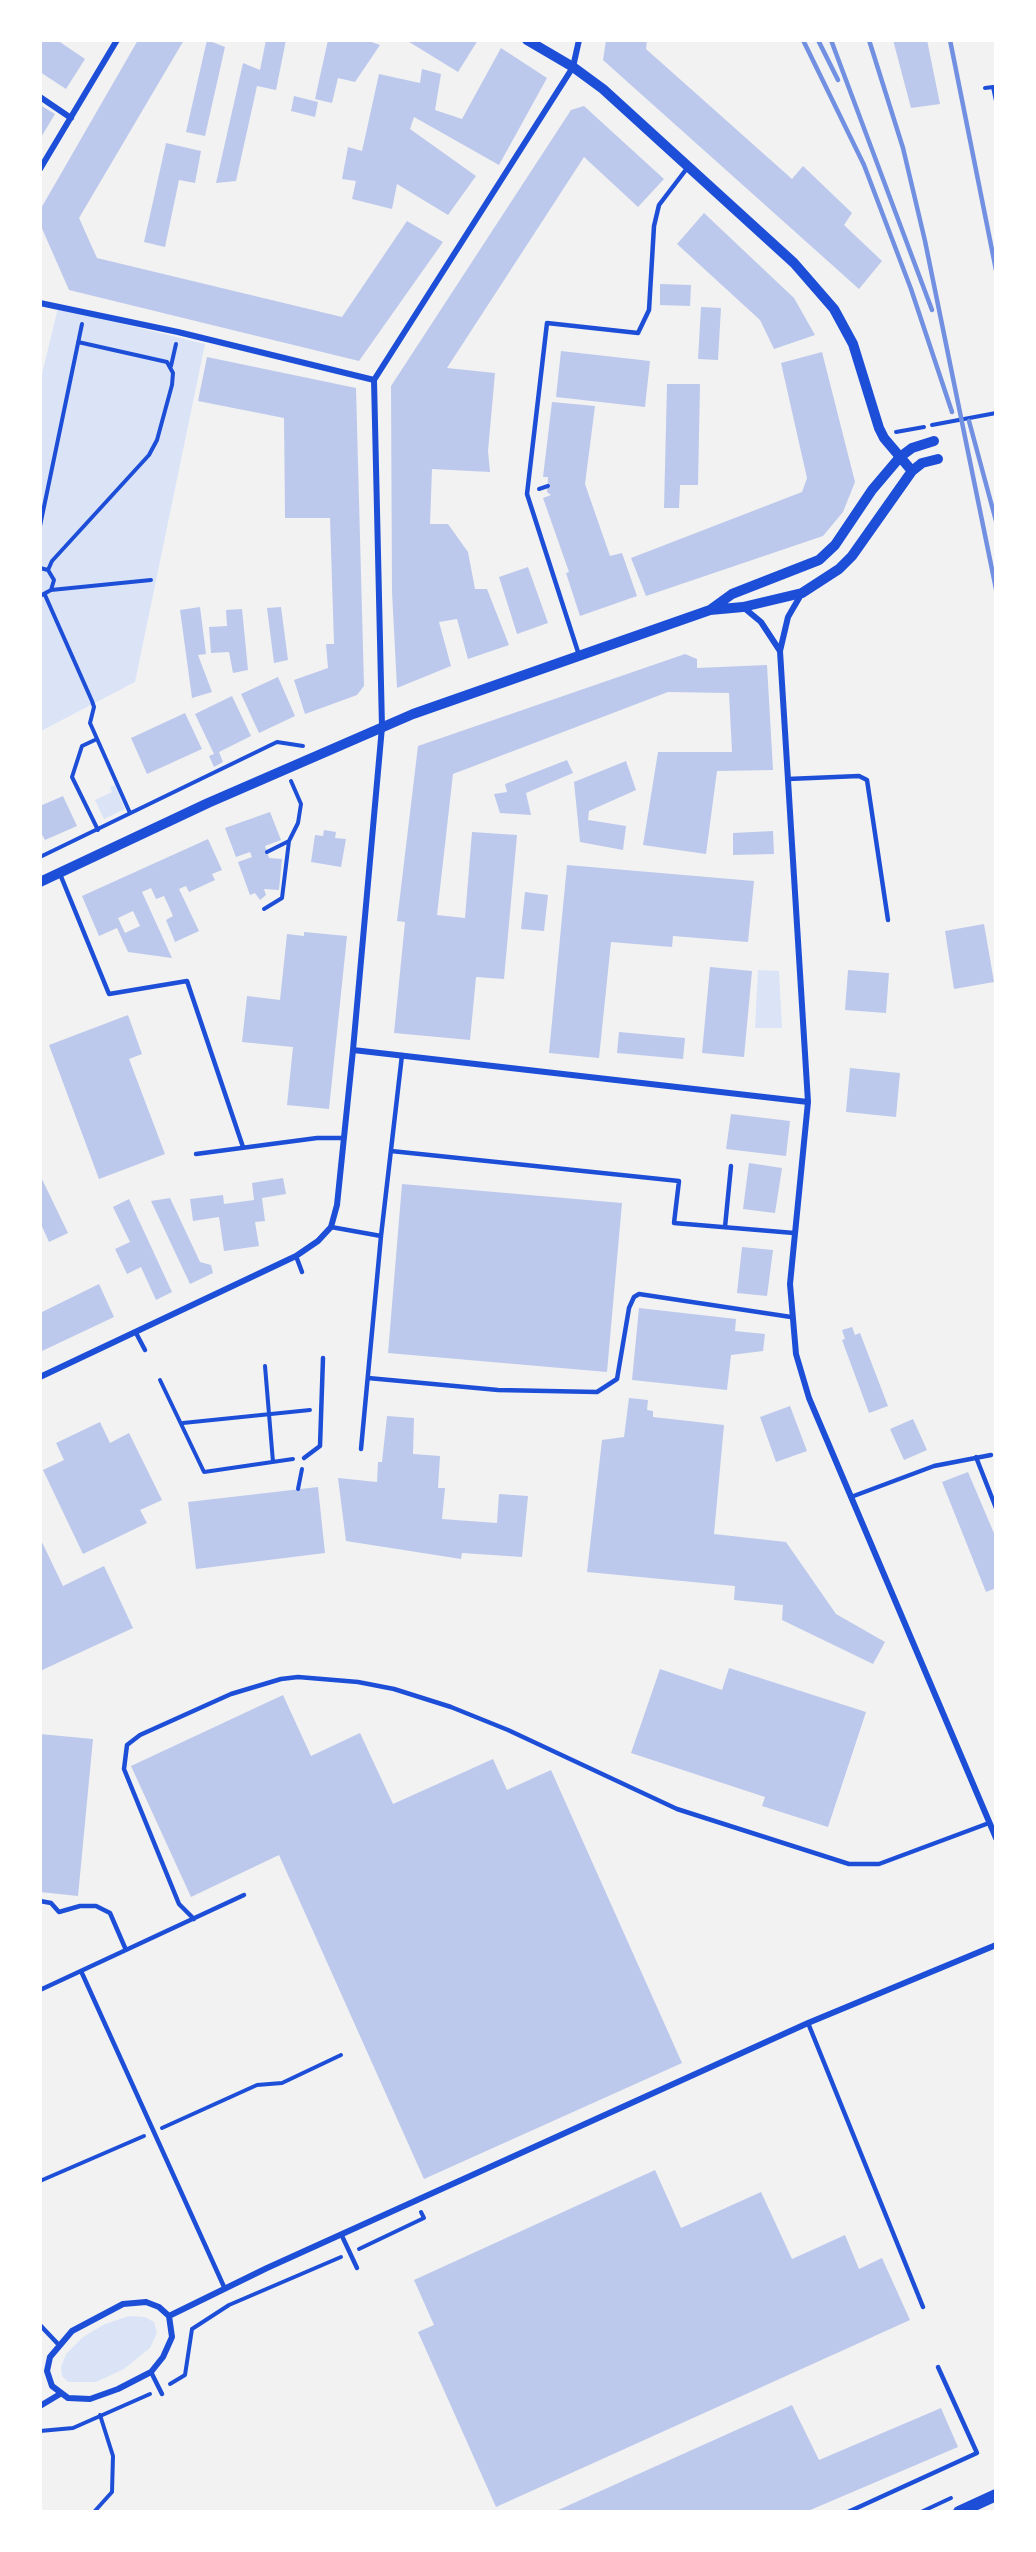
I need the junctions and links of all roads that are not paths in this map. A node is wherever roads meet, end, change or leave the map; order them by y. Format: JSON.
{"nodes":[{"id":1,"x":117,"y":40,"type":"edge"},
{"id":2,"x":527,"y":40,"type":"edge"},
{"id":3,"x":579,"y":40,"type":"edge"},
{"id":4,"x":573,"y":67,"type":"junction"},
{"id":5,"x":40,"y":97,"type":"edge"},
{"id":6,"x":70,"y":118,"type":"junction"},
{"id":7,"x":688,"y":166,"type":"junction"},
{"id":8,"x":40,"y":169,"type":"edge"},
{"id":9,"x":40,"y":303,"type":"edge"},
{"id":10,"x":374,"y":380,"type":"junction"},
{"id":11,"x":934,"y":441,"type":"dead end"},
{"id":12,"x":900,"y":457,"type":"junction"},
{"id":13,"x":938,"y":459,"type":"dead end"},
{"id":14,"x":912,"y":471,"type":"junction"},
{"id":15,"x":802,"y":593,"type":"junction"},
{"id":16,"x":743,"y":607,"type":"junction"},
{"id":17,"x":710,"y":610,"type":"junction"},
{"id":18,"x":780,"y":651,"type":"junction"},
{"id":19,"x":579,"y":655,"type":"junction"},
{"id":20,"x":382,"y":727,"type":"junction"},
{"id":21,"x":788,"y":779,"type":"junction"},
{"id":22,"x":60,"y":874,"type":"junction"},
{"id":23,"x":40,"y":882,"type":"edge"},
{"id":24,"x":888,"y":920,"type":"dead end"},
{"id":25,"x":353,"y":1050,"type":"junction"},
{"id":26,"x":402,"y":1055,"type":"junction"},
{"id":27,"x":808,"y":1102,"type":"junction"},
{"id":28,"x":343,"y":1138,"type":"junction"},
{"id":29,"x":243,"y":1147,"type":"junction"},
{"id":30,"x":391,"y":1151,"type":"junction"},
{"id":31,"x":196,"y":1154,"type":"dead end"},
{"id":32,"x":731,"y":1166,"type":"dead end"},
{"id":33,"x":331,"y":1227,"type":"junction"},
{"id":34,"x":725,"y":1227,"type":"junction"},
{"id":35,"x":794,"y":1233,"type":"junction"},
{"id":36,"x":381,"y":1236,"type":"junction"},
{"id":37,"x":296,"y":1256,"type":"junction"},
{"id":38,"x":302,"y":1272,"type":"dead end"},
{"id":39,"x":791,"y":1317,"type":"junction"},
{"id":40,"x":136,"y":1333,"type":"junction"},
{"id":41,"x":145,"y":1350,"type":"dead end"},
{"id":42,"x":323,"y":1358,"type":"dead end"},
{"id":43,"x":40,"y":1377,"type":"edge"},
{"id":44,"x":368,"y":1377,"type":"junction"},
{"id":45,"x":361,"y":1449,"type":"dead end"},
{"id":46,"x":991,"y":1455,"type":"dead end"},
{"id":47,"x":976,"y":1457,"type":"junction"},
{"id":48,"x":304,"y":1458,"type":"road end"},
{"id":49,"x":851,"y":1497,"type":"junction"},
{"id":50,"x":996,"y":1508,"type":"edge"},
{"id":51,"x":989,"y":1823,"type":"junction"},
{"id":52,"x":996,"y":1838,"type":"edge"},
{"id":53,"x":244,"y":1895,"type":"dead end"},
{"id":54,"x":40,"y":1901,"type":"edge"},
{"id":55,"x":194,"y":1918,"type":"junction"},
{"id":56,"x":996,"y":1945,"type":"edge"},
{"id":57,"x":126,"y":1950,"type":"junction"},
{"id":58,"x":81,"y":1971,"type":"junction"},
{"id":59,"x":40,"y":1990,"type":"edge"},
{"id":60,"x":808,"y":2023,"type":"junction"},
{"id":61,"x":342,"y":2236,"type":"junction"},
{"id":62,"x":357,"y":2268,"type":"dead end"},
{"id":63,"x":225,"y":2289,"type":"junction"},
{"id":64,"x":923,"y":2307,"type":"dead end"},
{"id":65,"x":170,"y":2316,"type":"junction"},
{"id":66,"x":40,"y":2325,"type":"edge"},
{"id":67,"x":58,"y":2344,"type":"junction"},
{"id":68,"x":938,"y":2367,"type":"dead end"},
{"id":69,"x":47,"y":2371,"type":"junction"},
{"id":70,"x":151,"y":2372,"type":"junction"},
{"id":71,"x":40,"y":2376,"type":"edge"},
{"id":72,"x":161,"y":2392,"type":"road end"},
{"id":73,"x":60,"y":2394,"type":"junction"},
{"id":74,"x":40,"y":2406,"type":"edge"},
{"id":75,"x":996,"y":2495,"type":"edge"},
{"id":76,"x":848,"y":2511,"type":"edge"},
{"id":77,"x":959,"y":2511,"type":"edge"}],
"edges":[{"from":1,"to":6,"type":"street"},
{"from":2,"to":4,"type":"street"},
{"from":3,"to":4,"type":"street"},
{"from":4,"to":7,"type":"street"},
{"from":4,"to":10,"type":"street"},
{"from":5,"to":6,"type":"street"},
{"from":6,"to":8,"type":"street"},
{"from":7,"to":12,"type":"street"},
{"from":7,"to":19,"type":"lane"},
{"from":9,"to":10,"type":"street"},
{"from":10,"to":20,"type":"street"},
{"from":11,"to":12,"type":"street"},
{"from":12,"to":14,"type":"street"},
{"from":12,"to":17,"type":"street"},
{"from":13,"to":14,"type":"street"},
{"from":14,"to":15,"type":"street"},
{"from":15,"to":16,"type":"street"},
{"from":15,"to":18,"type":"street"},
{"from":16,"to":17,"type":"street"},
{"from":16,"to":18,"type":"street"},
{"from":17,"to":19,"type":"street"},
{"from":18,"to":21,"type":"street"},
{"from":19,"to":20,"type":"street"},
{"from":20,"to":22,"type":"street"},
{"from":20,"to":25,"type":"street"},
{"from":21,"to":24,"type":"lane"},
{"from":21,"to":27,"type":"street"},
{"from":22,"to":23,"type":"street"},
{"from":22,"to":29,"type":"lane"},
{"from":25,"to":26,"type":"street"},
{"from":25,"to":28,"type":"street"},
{"from":26,"to":27,"type":"street"},
{"from":26,"to":30,"type":"lane"},
{"from":27,"to":35,"type":"street"},
{"from":28,"to":29,"type":"lane"},
{"from":28,"to":33,"type":"street"},
{"from":29,"to":31,"type":"lane"},
{"from":30,"to":34,"type":"lane"},
{"from":30,"to":36,"type":"lane"},
{"from":32,"to":34,"type":"lane"},
{"from":33,"to":36,"type":"lane"},
{"from":33,"to":37,"type":"street"},
{"from":34,"to":35,"type":"lane"},
{"from":35,"to":39,"type":"street"},
{"from":36,"to":44,"type":"lane"},
{"from":37,"to":38,"type":"lane"},
{"from":37,"to":40,"type":"street"},
{"from":39,"to":44,"type":"lane"},
{"from":39,"to":49,"type":"street"},
{"from":40,"to":41,"type":"lane"},
{"from":40,"to":43,"type":"street"},
{"from":42,"to":48,"type":"lane"},
{"from":44,"to":45,"type":"lane"},
{"from":46,"to":47,"type":"lane"},
{"from":47,"to":49,"type":"lane"},
{"from":47,"to":50,"type":"lane"},
{"from":49,"to":51,"type":"street"},
{"from":51,"to":52,"type":"street"},
{"from":51,"to":55,"type":"lane"},
{"from":53,"to":55,"type":"lane"},
{"from":54,"to":57,"type":"lane"},
{"from":55,"to":57,"type":"lane"},
{"from":56,"to":60,"type":"street"},
{"from":57,"to":58,"type":"lane"},
{"from":58,"to":59,"type":"lane"},
{"from":58,"to":63,"type":"lane"},
{"from":60,"to":61,"type":"street"},
{"from":60,"to":64,"type":"lane"},
{"from":61,"to":62,"type":"lane"},
{"from":61,"to":63,"type":"street"},
{"from":63,"to":65,"type":"street"},
{"from":65,"to":67,"type":"street"},
{"from":65,"to":70,"type":"street"},
{"from":66,"to":67,"type":"lane"},
{"from":67,"to":69,"type":"street"},
{"from":68,"to":76,"type":"lane"},
{"from":69,"to":71,"type":"street"},
{"from":69,"to":73,"type":"street"},
{"from":70,"to":72,"type":"lane"},
{"from":70,"to":73,"type":"street"},
{"from":73,"to":74,"type":"street"},
{"from":75,"to":77,"type":"main road"}]}
